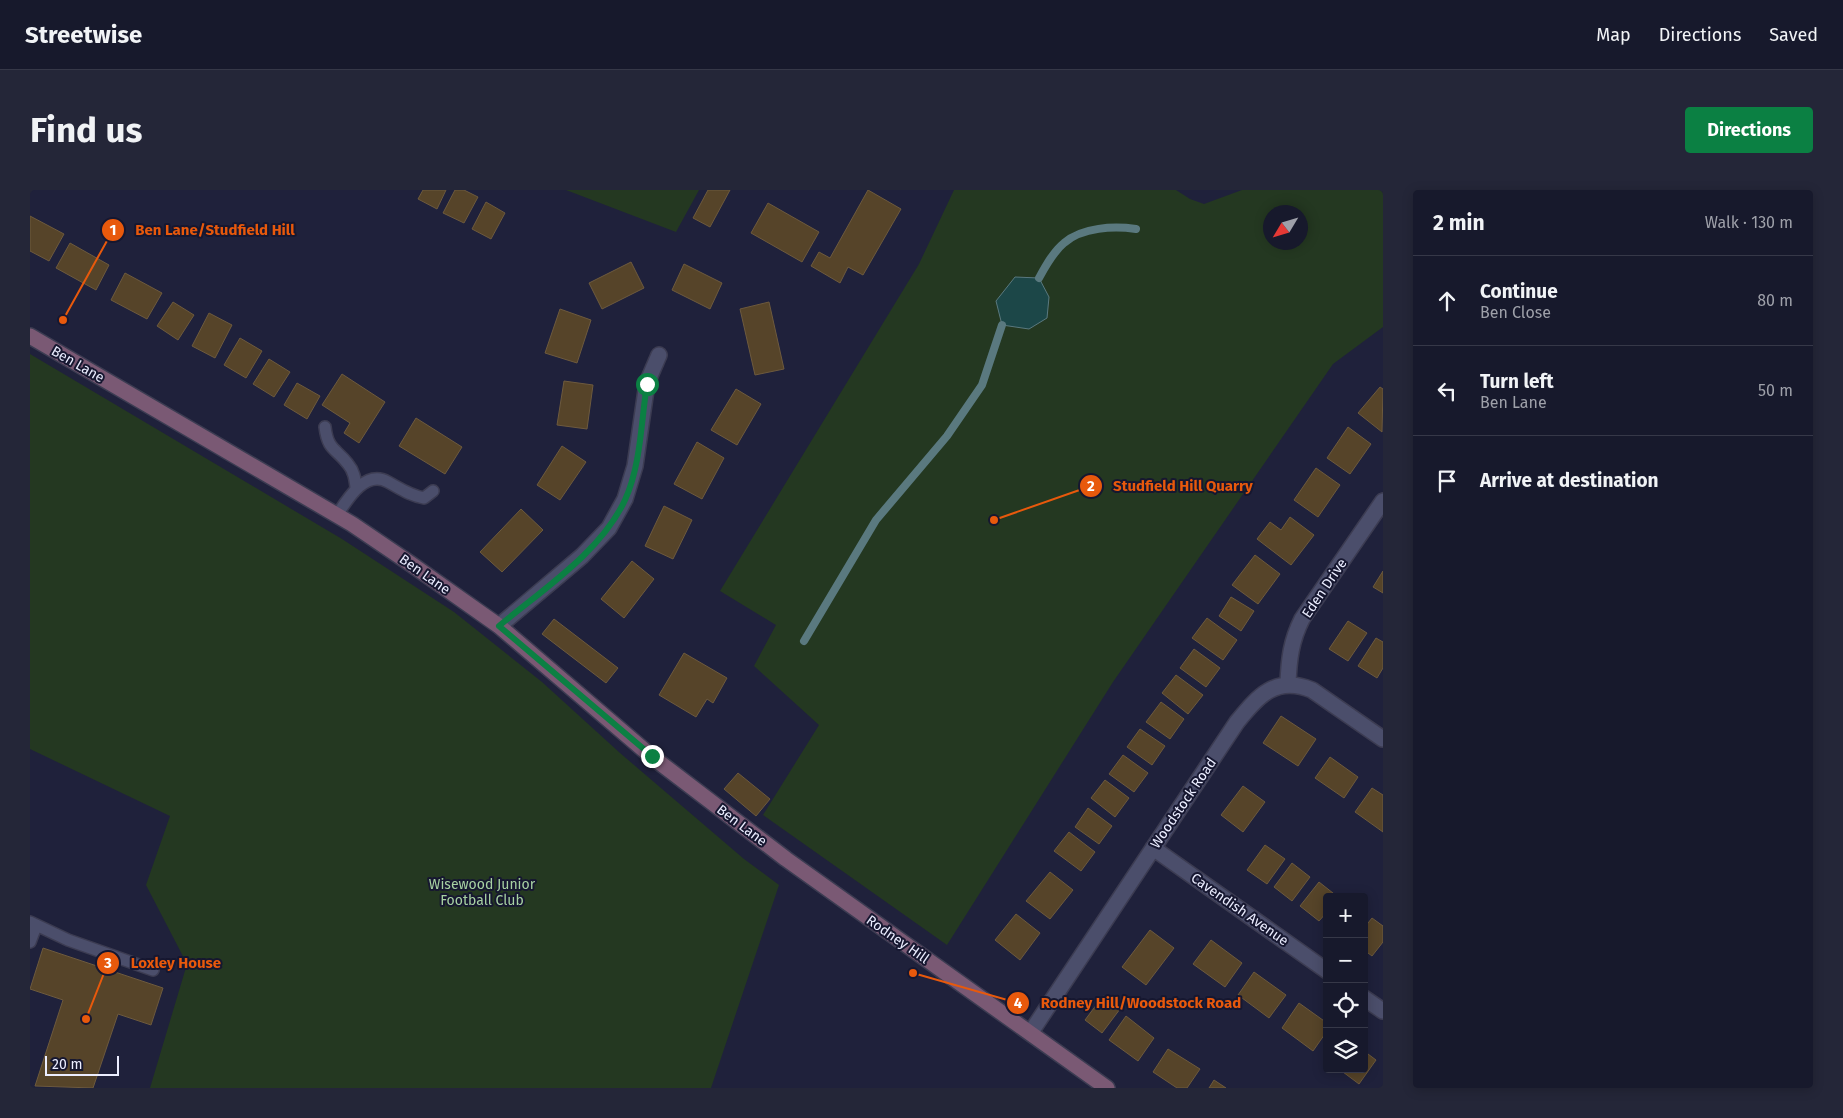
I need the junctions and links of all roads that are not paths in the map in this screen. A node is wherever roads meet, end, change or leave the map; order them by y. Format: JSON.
{"nodes":[{"id":1,"x":30,"y":336,"type":"edge"},
{"id":2,"x":659,"y":355,"type":"dead end"},
{"id":3,"x":325,"y":427,"type":"dead end"},
{"id":4,"x":356,"y":487,"type":"junction"},
{"id":5,"x":433,"y":490,"type":"dead end"},
{"id":6,"x":1383,"y":501,"type":"edge"},
{"id":7,"x":336,"y":515,"type":"junction"},
{"id":8,"x":499,"y":626,"type":"junction"},
{"id":9,"x":1288,"y":683,"type":"junction"},
{"id":10,"x":1383,"y":740,"type":"edge"},
{"id":11,"x":1153,"y":848,"type":"junction"},
{"id":12,"x":786,"y":859,"type":"joint"},
{"id":13,"x":33,"y":924,"type":"edge"},
{"id":14,"x":30,"y":942,"type":"edge"},
{"id":15,"x":1323,"y":967,"type":"edge"},
{"id":16,"x":153,"y":970,"type":"dead end"},
{"id":17,"x":1368,"y":1001,"type":"edge"},
{"id":18,"x":1383,"y":1011,"type":"edge"},
{"id":19,"x":1031,"y":1032,"type":"junction"},
{"id":20,"x":1107,"y":1088,"type":"edge"}],
"edges":[{"from":1,"to":7,"type":"street","name":"Ben Lane"},
{"from":2,"to":8,"type":"street"},
{"from":3,"to":4,"type":"lane"},
{"from":4,"to":5,"type":"lane"},
{"from":4,"to":7,"type":"lane"},
{"from":6,"to":9,"type":"street","name":"Eden Drive"},
{"from":7,"to":8,"type":"street","name":"Ben Lane"},
{"from":8,"to":12,"type":"street","name":"Ben Lane"},
{"from":9,"to":10,"type":"street"},
{"from":9,"to":11,"type":"street","name":"Woodstock Road"},
{"from":11,"to":15,"type":"street","name":"Cavendish Avenue"},
{"from":11,"to":19,"type":"street","name":"Woodstock Road"},
{"from":12,"to":19,"type":"street","name":"Rodney Hill"},
{"from":13,"to":14,"type":"lane"},
{"from":13,"to":16,"type":"lane"},
{"from":17,"to":18,"type":"street"},
{"from":19,"to":20,"type":"street","name":"Rodney Hill"}]}
